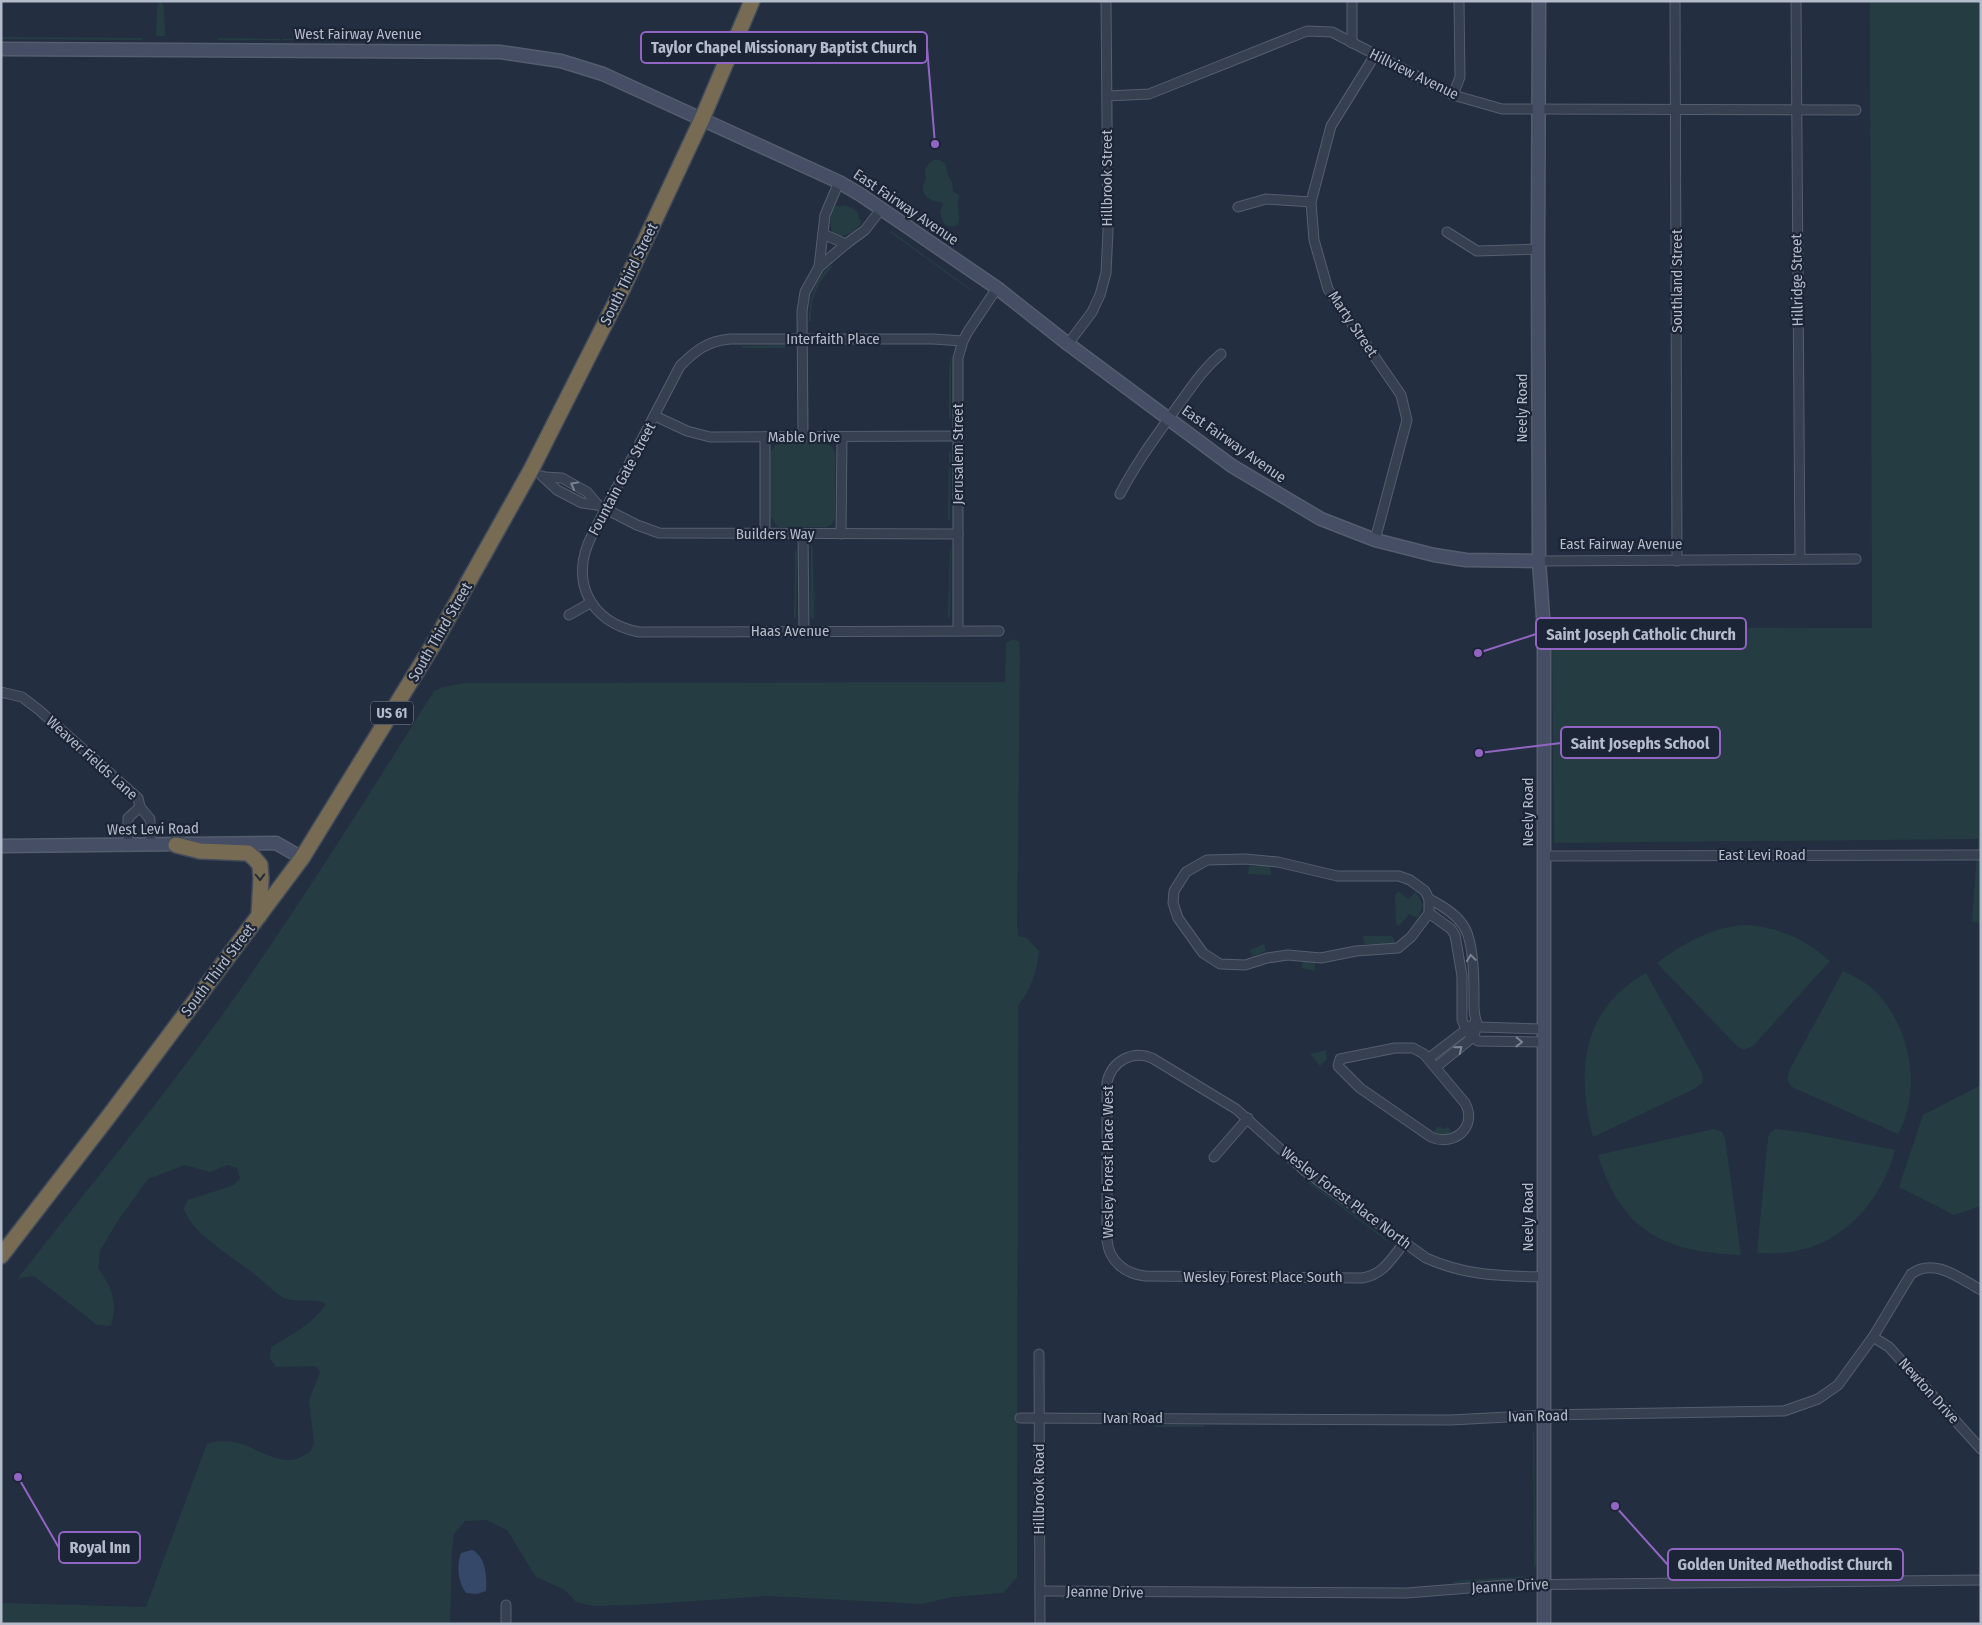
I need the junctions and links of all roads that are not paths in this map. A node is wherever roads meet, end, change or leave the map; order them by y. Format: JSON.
{"nodes":[{"id":1,"x":752,"y":1,"type":"edge"},
{"id":2,"x":1106,"y":1,"type":"edge"},
{"id":3,"x":1352,"y":1,"type":"edge"},
{"id":4,"x":1459,"y":1,"type":"edge"},
{"id":5,"x":1539,"y":1,"type":"edge"},
{"id":6,"x":1675,"y":1,"type":"edge"},
{"id":7,"x":1796,"y":1,"type":"edge"},
{"id":8,"x":1352,"y":43,"type":"junction"},
{"id":9,"x":1,"y":49,"type":"edge"},
{"id":10,"x":1375,"y":55,"type":"junction"},
{"id":11,"x":1453,"y":95,"type":"junction"},
{"id":12,"x":1107,"y":96,"type":"junction"},
{"id":13,"x":1539,"y":109,"type":"junction"},
{"id":14,"x":1796,"y":109,"type":"junction"},
{"id":15,"x":1676,"y":110,"type":"junction"},
{"id":16,"x":1856,"y":110,"type":"dead end"},
{"id":17,"x":702,"y":120,"type":"junction"},
{"id":18,"x":839,"y":182,"type":"junction"},
{"id":19,"x":1311,"y":202,"type":"junction"},
{"id":20,"x":1238,"y":207,"type":"dead end"},
{"id":21,"x":882,"y":208,"type":"junction"},
{"id":22,"x":1447,"y":232,"type":"dead end"},
{"id":23,"x":823,"y":234,"type":"junction"},
{"id":24,"x":846,"y":244,"type":"junction"},
{"id":25,"x":1538,"y":249,"type":"junction"},
{"id":26,"x":819,"y":266,"type":"junction"},
{"id":27,"x":997,"y":288,"type":"junction"},
{"id":28,"x":803,"y":339,"type":"junction"},
{"id":29,"x":963,"y":340,"type":"junction"},
{"id":30,"x":1068,"y":344,"type":"junction"},
{"id":31,"x":704,"y":345,"type":"joint"},
{"id":32,"x":1221,"y":354,"type":"dead end"},
{"id":33,"x":655,"y":416,"type":"junction"},
{"id":34,"x":1169,"y":419,"type":"junction"},
{"id":35,"x":803,"y":436,"type":"junction"},
{"id":36,"x":957,"y":436,"type":"junction"},
{"id":37,"x":765,"y":437,"type":"junction"},
{"id":38,"x":842,"y":437,"type":"junction"},
{"id":39,"x":538,"y":473,"type":"junction"},
{"id":40,"x":1120,"y":494,"type":"dead end"},
{"id":41,"x":602,"y":507,"type":"junction"},
{"id":42,"x":765,"y":534,"type":"junction"},
{"id":43,"x":803,"y":534,"type":"junction"},
{"id":44,"x":841,"y":534,"type":"junction"},
{"id":45,"x":958,"y":534,"type":"junction"},
{"id":46,"x":1375,"y":540,"type":"junction"},
{"id":47,"x":1800,"y":559,"type":"junction"},
{"id":48,"x":1856,"y":559,"type":"dead end"},
{"id":49,"x":1539,"y":561,"type":"junction"},
{"id":50,"x":1677,"y":561,"type":"junction"},
{"id":51,"x":590,"y":603,"type":"junction"},
{"id":52,"x":569,"y":615,"type":"dead end"},
{"id":53,"x":958,"y":630,"type":"junction"},
{"id":54,"x":804,"y":631,"type":"junction"},
{"id":55,"x":999,"y":631,"type":"dead end"},
{"id":56,"x":1,"y":692,"type":"edge"},
{"id":57,"x":140,"y":807,"type":"junction"},
{"id":58,"x":151,"y":845,"type":"junction"},
{"id":59,"x":176,"y":845,"type":"junction"},
{"id":60,"x":1,"y":846,"type":"edge"},
{"id":61,"x":128,"y":846,"type":"junction"},
{"id":62,"x":1981,"y":854,"type":"edge"},
{"id":63,"x":1544,"y":856,"type":"junction"},
{"id":64,"x":302,"y":858,"type":"junction"},
{"id":65,"x":1429,"y":899,"type":"junction"},
{"id":66,"x":1429,"y":913,"type":"junction"},
{"id":67,"x":259,"y":916,"type":"junction"},
{"id":68,"x":1462,"y":987,"type":"junction"},
{"id":69,"x":1474,"y":987,"type":"junction"},
{"id":70,"x":1477,"y":1024,"type":"junction"},
{"id":71,"x":1465,"y":1029,"type":"junction"},
{"id":72,"x":1498,"y":1029,"type":"junction"},
{"id":73,"x":1544,"y":1029,"type":"junction"},
{"id":74,"x":1472,"y":1037,"type":"junction"},
{"id":75,"x":1497,"y":1041,"type":"junction"},
{"id":76,"x":1544,"y":1042,"type":"junction"},
{"id":77,"x":1429,"y":1058,"type":"junction"},
{"id":78,"x":1115,"y":1066,"type":"joint"},
{"id":79,"x":1436,"y":1067,"type":"junction"},
{"id":80,"x":1248,"y":1118,"type":"junction"},
{"id":81,"x":1214,"y":1157,"type":"dead end"},
{"id":82,"x":1404,"y":1243,"type":"junction"},
{"id":83,"x":1,"y":1256,"type":"edge"},
{"id":84,"x":1114,"y":1259,"type":"joint"},
{"id":85,"x":1544,"y":1277,"type":"junction"},
{"id":86,"x":1981,"y":1290,"type":"edge"},
{"id":87,"x":1873,"y":1337,"type":"junction"},
{"id":88,"x":1039,"y":1354,"type":"dead end"},
{"id":89,"x":1543,"y":1415,"type":"junction"},
{"id":90,"x":1020,"y":1418,"type":"dead end"},
{"id":91,"x":1039,"y":1418,"type":"junction"},
{"id":92,"x":1981,"y":1449,"type":"edge"},
{"id":93,"x":1981,"y":1580,"type":"edge"},
{"id":94,"x":1543,"y":1584,"type":"junction"},
{"id":95,"x":1040,"y":1591,"type":"junction"},
{"id":96,"x":506,"y":1605,"type":"dead end"},
{"id":97,"x":506,"y":1624,"type":"edge"},
{"id":98,"x":1040,"y":1624,"type":"edge"},
{"id":99,"x":1544,"y":1624,"type":"edge"}],
"edges":[{"from":1,"to":17,"type":"highway","name":"South Third Street","number":"US 61"},
{"from":2,"to":12,"type":"street","name":"Hillbrook Street"},
{"from":3,"to":8,"type":"street"},
{"from":4,"to":11,"type":"street"},
{"from":5,"to":13,"type":"street","name":"Neely Road"},
{"from":6,"to":15,"type":"street","name":"Southland Street"},
{"from":7,"to":14,"type":"street","name":"Hillridge Street"},
{"from":8,"to":10,"type":"street","name":"Hillview Avenue"},
{"from":8,"to":12,"type":"street","name":"Hillview Avenue"},
{"from":9,"to":17,"type":"street","name":"West Fairway Avenue"},
{"from":10,"to":11,"type":"street","name":"Hillview Avenue"},
{"from":10,"to":19,"type":"street","name":"Marty Street"},
{"from":11,"to":13,"type":"street","name":"Hillview Avenue"},
{"from":12,"to":30,"type":"street","name":"Hillbrook Street"},
{"from":13,"to":15,"type":"street","name":"Hillview Avenue"},
{"from":13,"to":25,"type":"street","name":"Neely Road"},
{"from":14,"to":15,"type":"street","name":"Hillview Avenue"},
{"from":14,"to":16,"type":"street","name":"Hillview Avenue"},
{"from":14,"to":47,"type":"street","name":"Hillridge Street"},
{"from":15,"to":50,"type":"street","name":"Southland Street"},
{"from":17,"to":18,"type":"street","name":"East Fairway Avenue"},
{"from":17,"to":39,"type":"highway","name":"South Third Street","number":"US 61"},
{"from":18,"to":21,"type":"street","name":"East Fairway Avenue"},
{"from":18,"to":23,"type":"street"},
{"from":19,"to":20,"type":"street"},
{"from":19,"to":46,"type":"street","name":"Marty Street"},
{"from":21,"to":24,"type":"street"},
{"from":21,"to":27,"type":"street","name":"East Fairway Avenue"},
{"from":22,"to":25,"type":"street"},
{"from":23,"to":24,"type":"street"},
{"from":23,"to":26,"type":"street"},
{"from":24,"to":26,"type":"street"},
{"from":25,"to":49,"type":"street","name":"Neely Road"},
{"from":26,"to":28,"type":"street"},
{"from":27,"to":29,"type":"street","name":"Jerusalem Street"},
{"from":27,"to":30,"type":"street","name":"East Fairway Avenue"},
{"from":28,"to":29,"type":"street","name":"Interfaith Place"},
{"from":28,"to":31,"type":"street","name":"Interfaith Place"},
{"from":28,"to":35,"type":"street"},
{"from":29,"to":36,"type":"street","name":"Jerusalem Street"},
{"from":30,"to":34,"type":"street","name":"East Fairway Avenue"},
{"from":31,"to":33,"type":"street","name":"Fountain Gate Street"},
{"from":32,"to":34,"type":"street"},
{"from":33,"to":37,"type":"street","name":"Mable Drive"},
{"from":33,"to":41,"type":"street","name":"Fountain Gate Street"},
{"from":34,"to":40,"type":"street"},
{"from":34,"to":46,"type":"street","name":"East Fairway Avenue"},
{"from":35,"to":37,"type":"street","name":"Mable Drive"},
{"from":35,"to":38,"type":"street","name":"Mable Drive"},
{"from":36,"to":38,"type":"street","name":"Mable Drive"},
{"from":36,"to":45,"type":"street","name":"Jerusalem Street"},
{"from":37,"to":42,"type":"street"},
{"from":38,"to":44,"type":"street"},
{"from":39,"to":41,"type":"street","name":"Builders Way"},
{"from":39,"to":64,"type":"highway","name":"South Third Street","number":"US 61"},
{"from":41,"to":42,"type":"street","name":"Builders Way"},
{"from":41,"to":51,"type":"street","name":"Fountain Gate Street"},
{"from":42,"to":43,"type":"street","name":"Builders Way"},
{"from":43,"to":44,"type":"street","name":"Builders Way"},
{"from":43,"to":54,"type":"street"},
{"from":44,"to":45,"type":"street","name":"Builders Way"},
{"from":45,"to":53,"type":"street","name":"Jerusalem Street"},
{"from":46,"to":49,"type":"street","name":"East Fairway Avenue"},
{"from":47,"to":48,"type":"street","name":"East Fairway Avenue"},
{"from":47,"to":50,"type":"street","name":"East Fairway Avenue"},
{"from":49,"to":50,"type":"street","name":"East Fairway Avenue"},
{"from":49,"to":63,"type":"street","name":"Neely Road"},
{"from":51,"to":52,"type":"street"},
{"from":51,"to":54,"type":"street","name":"Haas Avenue"},
{"from":53,"to":54,"type":"street","name":"Haas Avenue"},
{"from":53,"to":55,"type":"street","name":"Haas Avenue"},
{"from":56,"to":57,"type":"street","name":"Weaver Fields Lane"},
{"from":57,"to":58,"type":"street"},
{"from":57,"to":61,"type":"street","name":"Weaver Fields Lane"},
{"from":58,"to":59,"type":"street","name":"West Levi Road"},
{"from":58,"to":61,"type":"street","name":"West Levi Road"},
{"from":59,"to":64,"type":"street","name":"West Levi Road"},
{"from":59,"to":67,"type":"highway","one_way":true},
{"from":60,"to":61,"type":"street","name":"West Levi Road"},
{"from":62,"to":63,"type":"street","name":"East Levi Road"},
{"from":63,"to":73,"type":"street","name":"Neely Road"},
{"from":64,"to":67,"type":"highway","name":"South Third Street","number":"US 61"},
{"from":65,"to":66,"type":"street"},
{"from":65,"to":66,"type":"street"},
{"from":69,"to":65,"type":"street","one_way":true},
{"from":66,"to":68,"type":"street"},
{"from":67,"to":83,"type":"highway","name":"South Third Street","number":"US 61"},
{"from":68,"to":69,"type":"street"},
{"from":68,"to":71,"type":"street"},
{"from":69,"to":70,"type":"street"},
{"from":70,"to":71,"type":"street"},
{"from":70,"to":72,"type":"street"},
{"from":70,"to":74,"type":"street"},
{"from":71,"to":74,"type":"street"},
{"from":71,"to":77,"type":"street"},
{"from":72,"to":73,"type":"street"},
{"from":72,"to":75,"type":"street"},
{"from":73,"to":76,"type":"street","name":"Neely Road"},
{"from":74,"to":75,"type":"street"},
{"from":79,"to":74,"type":"street","one_way":true},
{"from":75,"to":76,"type":"street","one_way":true},
{"from":76,"to":85,"type":"street","name":"Neely Road"},
{"from":77,"to":79,"type":"street"},
{"from":77,"to":79,"type":"street"},
{"from":78,"to":80,"type":"street","name":"Wesley Forest Place North"},
{"from":78,"to":84,"type":"street","name":"Wesley Forest Place West"},
{"from":80,"to":81,"type":"street"},
{"from":80,"to":82,"type":"street","name":"Wesley Forest Place North"},
{"from":82,"to":84,"type":"street","name":"Wesley Forest Place South"},
{"from":82,"to":85,"type":"street","name":"Wesley Forest Place North"},
{"from":85,"to":89,"type":"street","name":"Neely Road"},
{"from":86,"to":87,"type":"street","name":"Ivan Road"},
{"from":87,"to":89,"type":"street","name":"Ivan Road"},
{"from":87,"to":92,"type":"street","name":"Newton Drive"},
{"from":88,"to":91,"type":"street","name":"Hillbrook Road"},
{"from":89,"to":91,"type":"street","name":"Ivan Road"},
{"from":89,"to":94,"type":"street","name":"Neely Road"},
{"from":90,"to":91,"type":"street","name":"Ivan Road"},
{"from":91,"to":95,"type":"street","name":"Hillbrook Road"},
{"from":93,"to":94,"type":"street","name":"Jeanne Drive"},
{"from":94,"to":95,"type":"street","name":"Jeanne Drive"},
{"from":94,"to":99,"type":"street","name":"Neely Road"},
{"from":95,"to":98,"type":"street","name":"Hillbrook Road"},
{"from":96,"to":97,"type":"street"}]}
